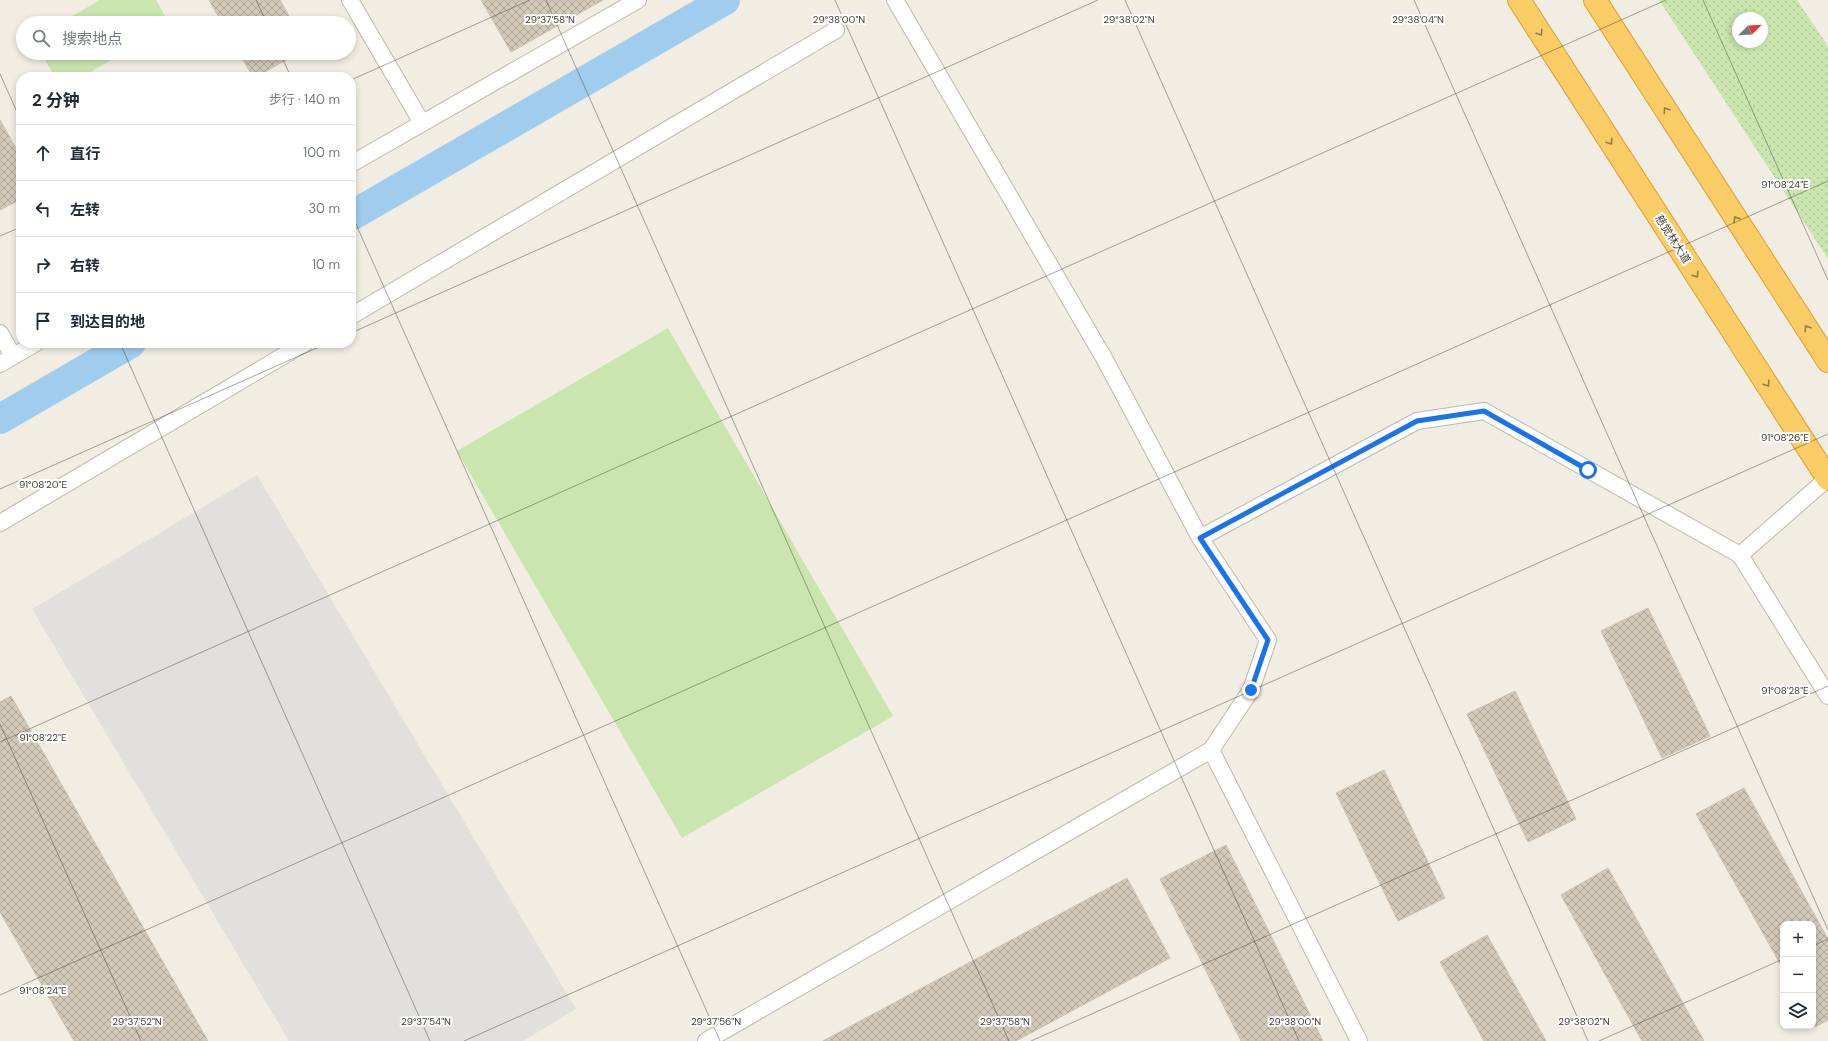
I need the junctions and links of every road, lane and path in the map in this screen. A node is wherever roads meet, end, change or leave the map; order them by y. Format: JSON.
{"nodes":[{"id":1,"x":350,"y":0,"type":"edge"},
{"id":2,"x":638,"y":0,"type":"edge"},
{"id":3,"x":895,"y":0,"type":"edge"},
{"id":4,"x":1519,"y":0,"type":"edge"},
{"id":5,"x":1595,"y":0,"type":"edge"},
{"id":6,"x":836,"y":30,"type":"dead end"},
{"id":7,"x":422,"y":123,"type":"junction"},
{"id":8,"x":356,"y":161,"type":"edge"},
{"id":9,"x":356,"y":313,"type":"edge"},
{"id":10,"x":0,"y":333,"type":"edge"},
{"id":11,"x":27,"y":348,"type":"edge"},
{"id":12,"x":297,"y":348,"type":"edge"},
{"id":13,"x":7,"y":360,"type":"edge"},
{"id":14,"x":1828,"y":361,"type":"edge"},
{"id":15,"x":1828,"y":479,"type":"edge"},
{"id":16,"x":0,"y":523,"type":"edge"},
{"id":17,"x":1200,"y":538,"type":"junction"},
{"id":18,"x":1740,"y":555,"type":"junction"},
{"id":19,"x":1828,"y":696,"type":"edge"},
{"id":20,"x":1211,"y":750,"type":"junction"},
{"id":21,"x":706,"y":1041,"type":"edge"},
{"id":22,"x":1359,"y":1041,"type":"edge"}],
"edges":[{"from":1,"to":7,"type":"lane"},
{"from":2,"to":7,"type":"lane"},
{"from":3,"to":17,"type":"lane"},
{"from":4,"to":15,"type":"highway","name":"慈觉林大道","one_way":true},
{"from":14,"to":5,"type":"highway","one_way":true},
{"from":6,"to":9,"type":"lane"},
{"from":7,"to":8,"type":"lane"},
{"from":10,"to":13,"type":"lane"},
{"from":11,"to":13,"type":"lane"},
{"from":12,"to":16,"type":"lane"},
{"from":15,"to":18,"type":"lane"},
{"from":17,"to":18,"type":"lane"},
{"from":17,"to":20,"type":"lane"},
{"from":18,"to":19,"type":"lane"},
{"from":20,"to":21,"type":"lane"},
{"from":20,"to":22,"type":"lane"}]}
